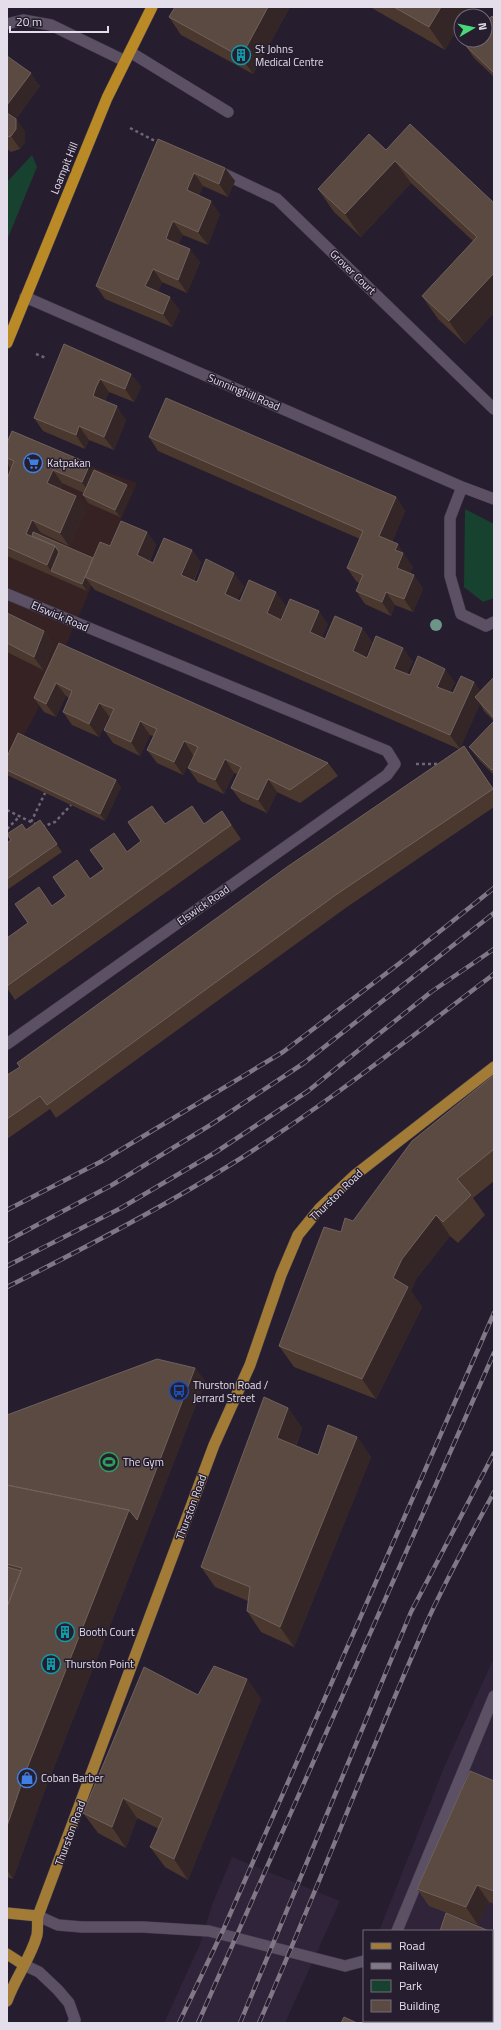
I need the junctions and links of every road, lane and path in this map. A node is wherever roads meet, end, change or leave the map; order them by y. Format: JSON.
{"nodes":[{"id":1,"x":152,"y":7,"type":"edge"},
{"id":2,"x":7,"y":24,"type":"edge"},
{"id":3,"x":128,"y":56,"type":"junction"},
{"id":4,"x":228,"y":112,"type":"dead end"},
{"id":5,"x":130,"y":128,"type":"dead end"},
{"id":6,"x":161,"y":144,"type":"edge"},
{"id":7,"x":209,"y":166,"type":"edge"},
{"id":8,"x":25,"y":297,"type":"junction"},
{"id":9,"x":7,"y":343,"type":"edge"},
{"id":10,"x":36,"y":354,"type":"dead end"},
{"id":11,"x":46,"y":358,"type":"dead end"},
{"id":12,"x":494,"y":409,"type":"edge"},
{"id":13,"x":462,"y":487,"type":"junction"},
{"id":14,"x":494,"y":499,"type":"edge"},
{"id":15,"x":7,"y":594,"type":"edge"},
{"id":16,"x":494,"y":622,"type":"edge"},
{"id":17,"x":396,"y":764,"type":"junction"},
{"id":18,"x":447,"y":764,"type":"edge"},
{"id":19,"x":45,"y":793,"type":"edge"},
{"id":20,"x":71,"y":805,"type":"edge"},
{"id":21,"x":7,"y":810,"type":"edge"},
{"id":22,"x":20,"y":816,"type":"junction"},
{"id":23,"x":31,"y":822,"type":"junction"},
{"id":24,"x":7,"y":829,"type":"edge"},
{"id":25,"x":7,"y":1044,"type":"edge"},
{"id":26,"x":494,"y":1067,"type":"edge"},
{"id":27,"x":494,"y":1696,"type":"edge"},
{"id":28,"x":7,"y":1913,"type":"edge"},
{"id":29,"x":38,"y":1916,"type":"junction"},
{"id":30,"x":397,"y":1930,"type":"edge"},
{"id":31,"x":7,"y":1954,"type":"edge"},
{"id":32,"x":363,"y":1961,"type":"edge"},
{"id":33,"x":24,"y":1965,"type":"junction"},
{"id":34,"x":7,"y":2001,"type":"edge"},
{"id":35,"x":73,"y":2023,"type":"edge"}],
"edges":[{"from":1,"to":3,"type":"highway","name":"Loampit Hill"},
{"from":2,"to":3,"type":"street"},
{"from":3,"to":4,"type":"street"},
{"from":3,"to":8,"type":"highway","name":"Loampit Hill"},
{"from":5,"to":6,"type":"path"},
{"from":7,"to":12,"type":"street","name":"Grover Court"},
{"from":8,"to":9,"type":"highway","name":"Loampit Hill"},
{"from":8,"to":13,"type":"street","name":"Sunninghill Road"},
{"from":10,"to":11,"type":"path"},
{"from":13,"to":14,"type":"street","name":"Sunninghill Road"},
{"from":13,"to":16,"type":"street"},
{"from":15,"to":17,"type":"street","name":"Elswick Road"},
{"from":17,"to":18,"type":"path"},
{"from":17,"to":25,"type":"street","name":"Elswick Road"},
{"from":19,"to":23,"type":"path"},
{"from":20,"to":23,"type":"path"},
{"from":21,"to":22,"type":"path"},
{"from":22,"to":23,"type":"path"},
{"from":22,"to":24,"type":"path"},
{"from":26,"to":29,"type":"main road","name":"Thurston Road"},
{"from":27,"to":30,"type":"street"},
{"from":28,"to":29,"type":"main road"},
{"from":29,"to":32,"type":"street"},
{"from":29,"to":33,"type":"main road","name":"Thurston Road"},
{"from":31,"to":33,"type":"main road"},
{"from":33,"to":34,"type":"main road","name":"Thurston Road"},
{"from":33,"to":35,"type":"street"}]}
